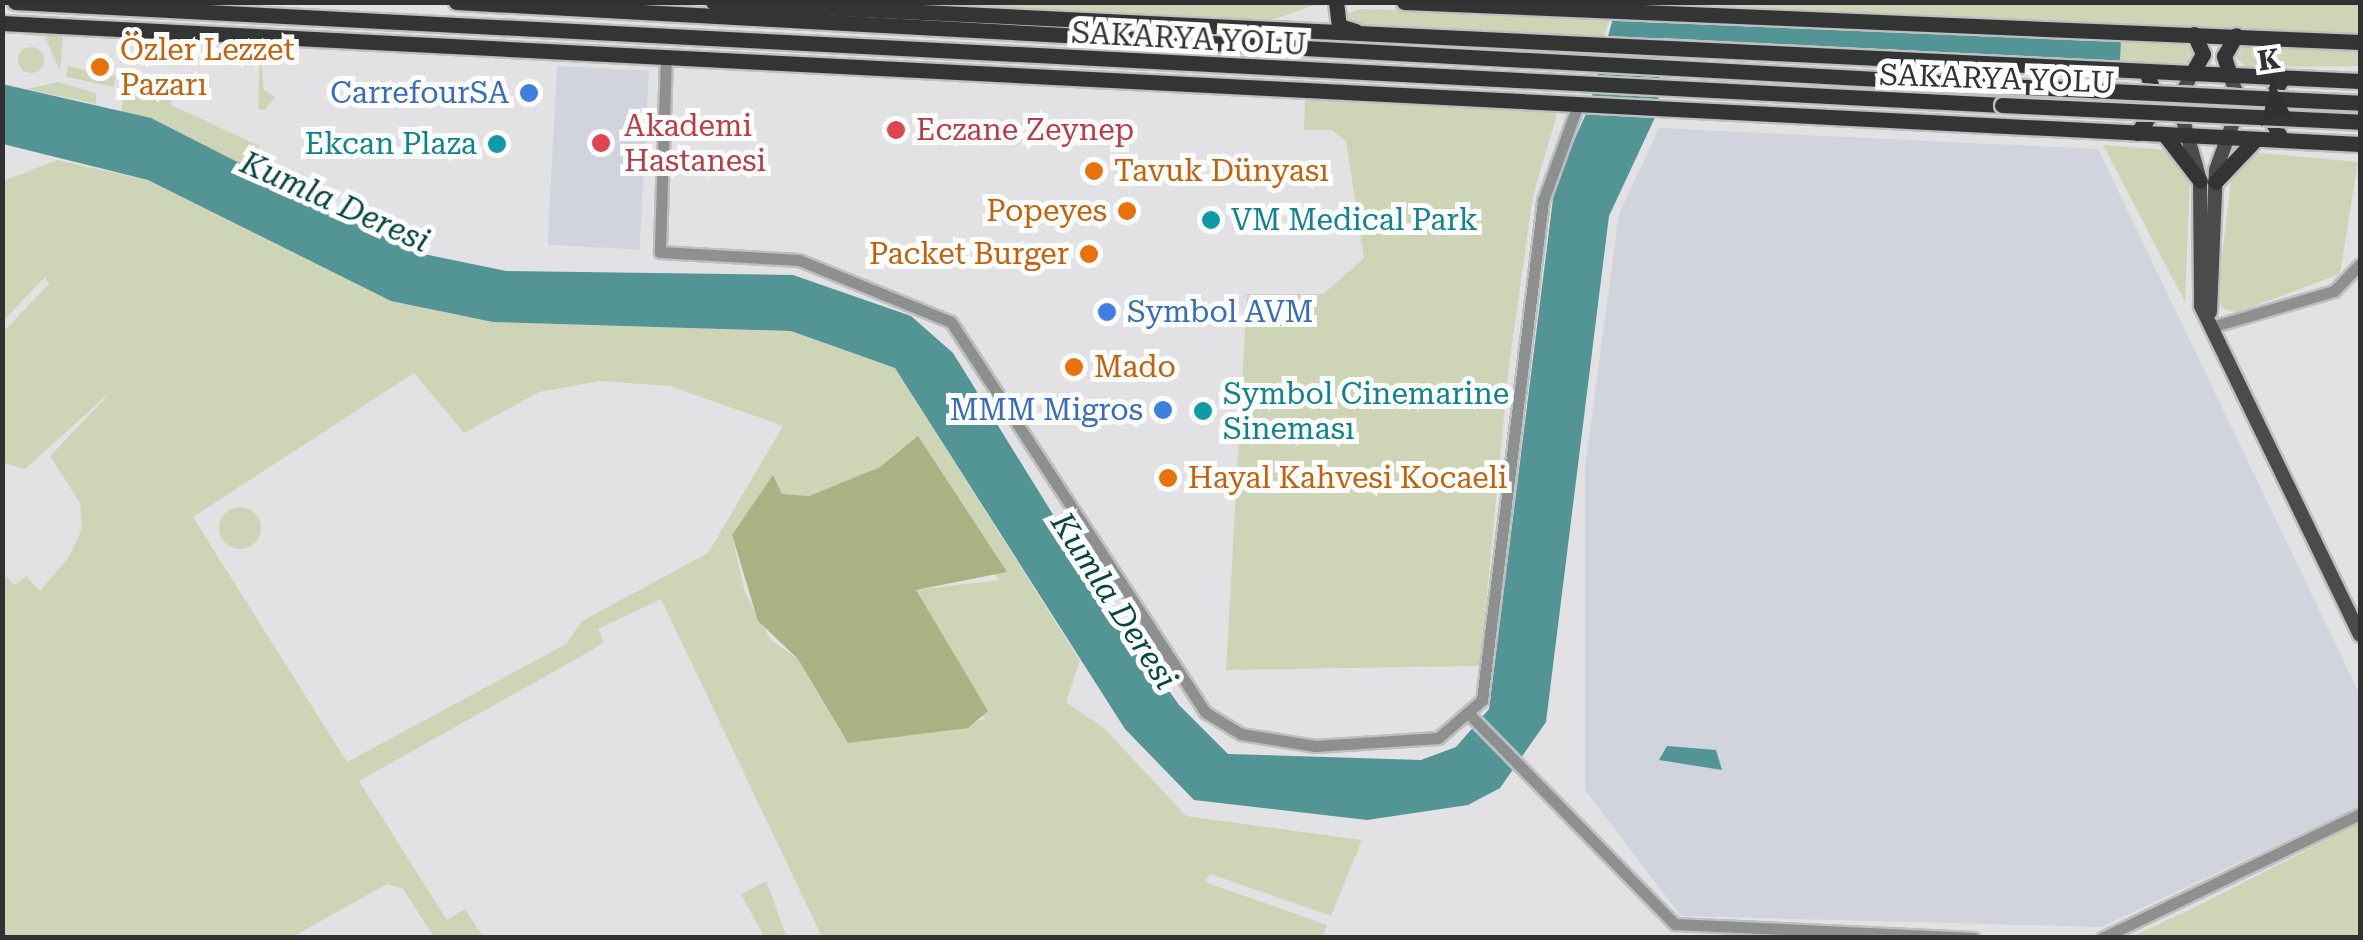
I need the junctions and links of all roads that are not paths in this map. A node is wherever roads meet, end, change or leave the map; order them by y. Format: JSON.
{"nodes":[{"id":1,"x":15,"y":2,"type":"edge"},
{"id":2,"x":456,"y":2,"type":"edge"},
{"id":3,"x":713,"y":2,"type":"edge"},
{"id":4,"x":1335,"y":2,"type":"edge"},
{"id":5,"x":1404,"y":2,"type":"edge"},
{"id":6,"x":122,"y":6,"type":"junction"},
{"id":7,"x":2,"y":15,"type":"edge"},
{"id":8,"x":2,"y":23,"type":"edge"},
{"id":9,"x":2194,"y":34,"type":"junction"},
{"id":10,"x":1299,"y":35,"type":"junction"},
{"id":11,"x":2236,"y":36,"type":"junction"},
{"id":12,"x":1413,"y":39,"type":"junction"},
{"id":13,"x":2360,"y":42,"type":"edge"},
{"id":14,"x":666,"y":56,"type":"junction"},
{"id":15,"x":1844,"y":59,"type":"junction"},
{"id":16,"x":2146,"y":71,"type":"junction"},
{"id":17,"x":1694,"y":72,"type":"junction"},
{"id":18,"x":2192,"y":73,"type":"junction"},
{"id":19,"x":2230,"y":75,"type":"junction"},
{"id":20,"x":2282,"y":78,"type":"junction"},
{"id":21,"x":2360,"y":81,"type":"edge"},
{"id":22,"x":1676,"y":95,"type":"junction"},
{"id":23,"x":1586,"y":102,"type":"junction"},
{"id":24,"x":2360,"y":103,"type":"edge"},
{"id":25,"x":1850,"y":121,"type":"junction"},
{"id":26,"x":2360,"y":122,"type":"edge"},
{"id":27,"x":2137,"y":133,"type":"junction"},
{"id":28,"x":2164,"y":134,"type":"junction"},
{"id":29,"x":2192,"y":136,"type":"junction"},
{"id":30,"x":2225,"y":137,"type":"junction"},
{"id":31,"x":2256,"y":139,"type":"junction"},
{"id":32,"x":2282,"y":140,"type":"junction"},
{"id":33,"x":2360,"y":144,"type":"edge"},
{"id":34,"x":2208,"y":181,"type":"junction"},
{"id":35,"x":2360,"y":264,"type":"edge"},
{"id":36,"x":2211,"y":327,"type":"junction"},
{"id":37,"x":2360,"y":635,"type":"edge"},
{"id":38,"x":1473,"y":718,"type":"junction"},
{"id":39,"x":2360,"y":814,"type":"edge"},
{"id":40,"x":1974,"y":938,"type":"edge"},
{"id":41,"x":2102,"y":938,"type":"edge"}],
"edges":[{"from":1,"to":6,"type":"highway","name":"SAKARYA YOLU"},
{"from":2,"to":17,"type":"highway"},
{"from":3,"to":10,"type":"highway"},
{"from":4,"to":10,"type":"highway"},
{"from":4,"to":12,"type":"highway"},
{"from":5,"to":9,"type":"highway"},
{"from":6,"to":7,"type":"highway"},
{"from":6,"to":23,"type":"highway","name":"SAKARYA YOLU"},
{"from":8,"to":14,"type":"highway"},
{"from":9,"to":11,"type":"highway"},
{"from":9,"to":18,"type":"highway"},
{"from":10,"to":12,"type":"highway"},
{"from":11,"to":13,"type":"highway"},
{"from":11,"to":19,"type":"highway"},
{"from":12,"to":15,"type":"highway"},
{"from":14,"to":23,"type":"highway"},
{"from":14,"to":38,"type":"street"},
{"from":15,"to":16,"type":"highway"},
{"from":15,"to":17,"type":"highway"},
{"from":16,"to":18,"type":"highway"},
{"from":16,"to":27,"type":"highway"},
{"from":17,"to":24,"type":"highway","bridge":true},
{"from":18,"to":19,"type":"highway"},
{"from":18,"to":29,"type":"main road"},
{"from":19,"to":20,"type":"highway"},
{"from":19,"to":30,"type":"main road"},
{"from":20,"to":21,"type":"highway"},
{"from":20,"to":32,"type":"highway"},
{"from":22,"to":23,"type":"highway","name":"SAKARYA YOLU"},
{"from":22,"to":25,"type":"highway"},
{"from":22,"to":26,"type":"highway","name":"SAKARYA YOLU","bridge":true},
{"from":23,"to":25,"type":"highway"},
{"from":23,"to":38,"type":"street"},
{"from":25,"to":27,"type":"highway"},
{"from":27,"to":28,"type":"highway"},
{"from":28,"to":29,"type":"highway"},
{"from":28,"to":34,"type":"highway"},
{"from":29,"to":30,"type":"highway"},
{"from":29,"to":34,"type":"main road"},
{"from":30,"to":31,"type":"highway"},
{"from":30,"to":34,"type":"main road"},
{"from":31,"to":32,"type":"highway"},
{"from":31,"to":34,"type":"highway"},
{"from":32,"to":33,"type":"highway"},
{"from":34,"to":36,"type":"main road"},
{"from":35,"to":36,"type":"street"},
{"from":36,"to":37,"type":"main road"},
{"from":38,"to":40,"type":"street"},
{"from":39,"to":41,"type":"street"}]}
